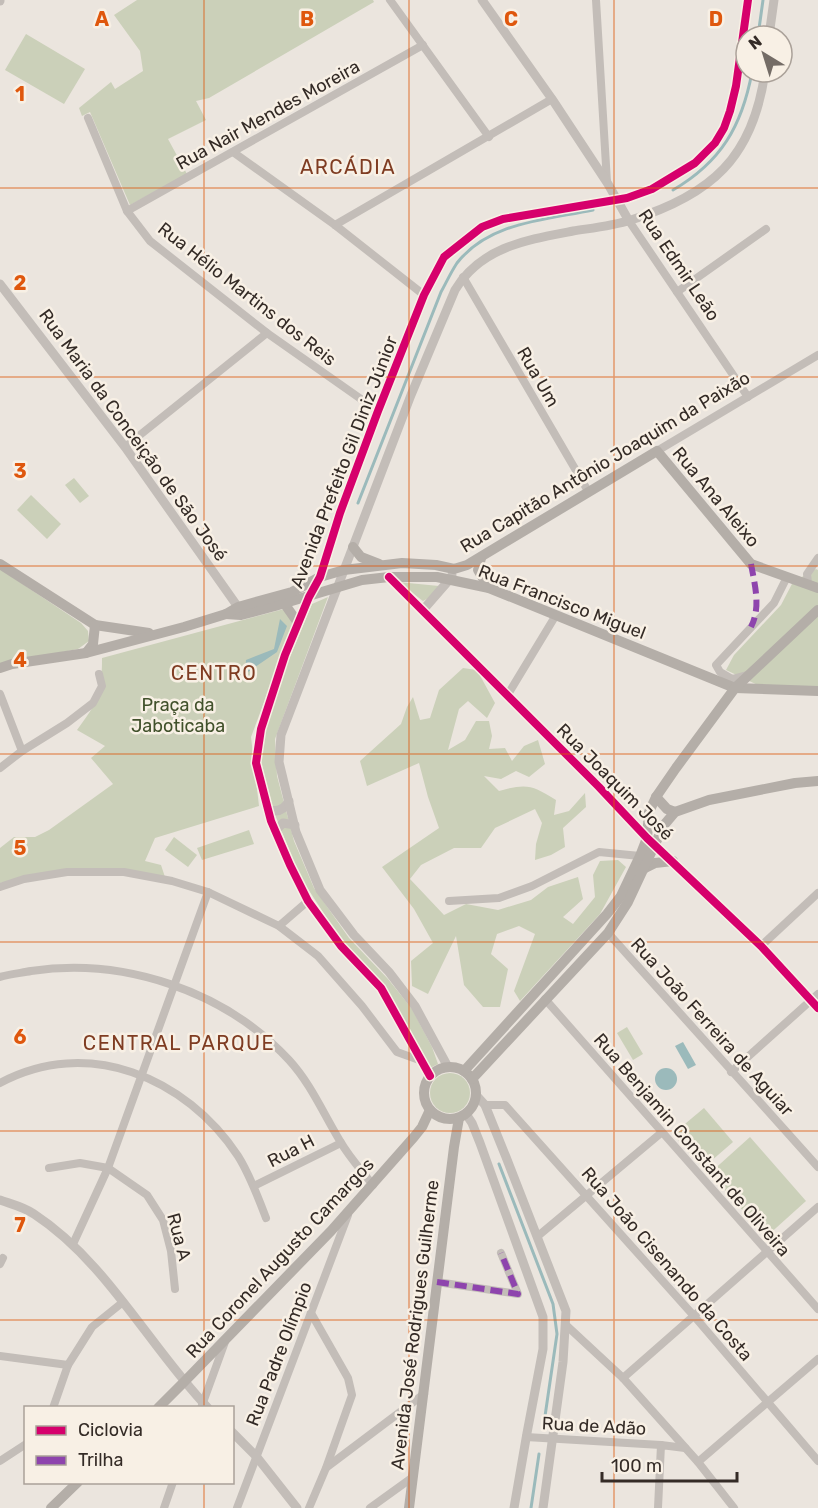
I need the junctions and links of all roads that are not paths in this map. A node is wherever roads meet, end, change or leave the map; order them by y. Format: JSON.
{"nodes":[{"id":1,"x":390,"y":0,"type":"edge"},
{"id":2,"x":482,"y":0,"type":"edge"},
{"id":3,"x":596,"y":0,"type":"edge"},
{"id":4,"x":748,"y":0,"type":"edge"},
{"id":5,"x":774,"y":0,"type":"edge"},
{"id":6,"x":771,"y":24,"type":"edge"},
{"id":7,"x":423,"y":45,"type":"junction"},
{"id":8,"x":763,"y":84,"type":"edge"},
{"id":9,"x":552,"y":99,"type":"junction"},
{"id":10,"x":88,"y":118,"type":"dead end"},
{"id":11,"x":489,"y":137,"type":"junction"},
{"id":12,"x":233,"y":152,"type":"junction"},
{"id":13,"x":608,"y":184,"type":"junction"},
{"id":14,"x":616,"y":200,"type":"junction"},
{"id":15,"x":127,"y":211,"type":"junction"},
{"id":16,"x":629,"y":221,"type":"junction"},
{"id":17,"x":335,"y":225,"type":"junction"},
{"id":18,"x":766,"y":230,"type":"dead end"},
{"id":19,"x":463,"y":277,"type":"junction"},
{"id":20,"x":0,"y":284,"type":"edge"},
{"id":21,"x":677,"y":292,"type":"junction"},
{"id":22,"x":424,"y":294,"type":"junction"},
{"id":23,"x":267,"y":333,"type":"junction"},
{"id":24,"x":818,"y":355,"type":"edge"},
{"id":25,"x":748,"y":397,"type":"junction"},
{"id":26,"x":378,"y":411,"type":"junction"},
{"id":27,"x":125,"y":447,"type":"junction"},
{"id":28,"x":657,"y":450,"type":"junction"},
{"id":29,"x":588,"y":491,"type":"junction"},
{"id":30,"x":352,"y":547,"type":"junction"},
{"id":31,"x":481,"y":558,"type":"junction"},
{"id":32,"x":818,"y":558,"type":"edge"},
{"id":33,"x":0,"y":564,"type":"edge"},
{"id":34,"x":379,"y":564,"type":"junction"},
{"id":35,"x":344,"y":570,"type":"junction"},
{"id":36,"x":452,"y":574,"type":"junction"},
{"id":37,"x":320,"y":577,"type":"junction"},
{"id":38,"x":389,"y":577,"type":"junction"},
{"id":39,"x":787,"y":577,"type":"junction"},
{"id":40,"x":813,"y":586,"type":"edge"},
{"id":41,"x":337,"y":588,"type":"junction"},
{"id":42,"x":489,"y":588,"type":"junction"},
{"id":43,"x":309,"y":597,"type":"junction"},
{"id":44,"x":284,"y":603,"type":"junction"},
{"id":45,"x":238,"y":607,"type":"junction"},
{"id":46,"x":423,"y":610,"type":"junction"},
{"id":47,"x":818,"y":610,"type":"edge"},
{"id":48,"x":226,"y":614,"type":"junction"},
{"id":49,"x":556,"y":615,"type":"junction"},
{"id":50,"x":298,"y":623,"type":"junction"},
{"id":51,"x":95,"y":626,"type":"junction"},
{"id":52,"x":155,"y":634,"type":"junction"},
{"id":53,"x":86,"y":653,"type":"junction"},
{"id":54,"x":716,"y":665,"type":"junction"},
{"id":55,"x":0,"y":668,"type":"edge"},
{"id":56,"x":99,"y":674,"type":"dead end"},
{"id":57,"x":748,"y":674,"type":"junction"},
{"id":58,"x":706,"y":676,"type":"junction"},
{"id":59,"x":735,"y":688,"type":"junction"},
{"id":60,"x":818,"y":691,"type":"edge"},
{"id":61,"x":0,"y":694,"type":"edge"},
{"id":62,"x":507,"y":696,"type":"junction"},
{"id":63,"x":22,"y":751,"type":"junction"},
{"id":64,"x":0,"y":768,"type":"edge"},
{"id":65,"x":818,"y":781,"type":"edge"},
{"id":66,"x":656,"y":797,"type":"junction"},
{"id":67,"x":289,"y":801,"type":"junction"},
{"id":68,"x":268,"y":809,"type":"junction"},
{"id":69,"x":675,"y":812,"type":"junction"},
{"id":70,"x":295,"y":825,"type":"junction"},
{"id":71,"x":276,"y":834,"type":"junction"},
{"id":72,"x":652,"y":842,"type":"junction"},
{"id":73,"x":640,"y":856,"type":"junction"},
{"id":74,"x":673,"y":861,"type":"junction"},
{"id":75,"x":645,"y":868,"type":"junction"},
{"id":76,"x":0,"y":887,"type":"edge"},
{"id":77,"x":208,"y":892,"type":"junction"},
{"id":78,"x":818,"y":893,"type":"edge"},
{"id":79,"x":308,"y":901,"type":"junction"},
{"id":80,"x":449,"y":901,"type":"dead end"},
{"id":81,"x":279,"y":926,"type":"junction"},
{"id":82,"x":608,"y":933,"type":"junction"},
{"id":83,"x":761,"y":946,"type":"junction"},
{"id":84,"x":0,"y":977,"type":"edge"},
{"id":85,"x":173,"y":986,"type":"junction"},
{"id":86,"x":814,"y":997,"type":"edge"},
{"id":87,"x":545,"y":999,"type":"junction"},
{"id":88,"x":818,"y":1008,"type":"edge"},
{"id":89,"x":422,"y":1061,"type":"junction"},
{"id":90,"x":448,"y":1067,"type":"junction"},
{"id":91,"x":731,"y":1072,"type":"junction"},
{"id":92,"x":141,"y":1075,"type":"junction"},
{"id":93,"x":468,"y":1075,"type":"junction"},
{"id":94,"x":430,"y":1076,"type":"junction"},
{"id":95,"x":0,"y":1083,"type":"edge"},
{"id":96,"x":476,"y":1095,"type":"junction"},
{"id":97,"x":485,"y":1106,"type":"junction"},
{"id":98,"x":430,"y":1110,"type":"junction"},
{"id":99,"x":463,"y":1116,"type":"junction"},
{"id":100,"x":442,"y":1118,"type":"junction"},
{"id":101,"x":422,"y":1127,"type":"junction"},
{"id":102,"x":662,"y":1133,"type":"junction"},
{"id":103,"x":341,"y":1143,"type":"junction"},
{"id":104,"x":454,"y":1147,"type":"junction"},
{"id":105,"x":818,"y":1167,"type":"edge"},
{"id":106,"x":49,"y":1168,"type":"dead end"},
{"id":107,"x":108,"y":1168,"type":"junction"},
{"id":108,"x":373,"y":1185,"type":"junction"},
{"id":109,"x":254,"y":1186,"type":"junction"},
{"id":110,"x":586,"y":1195,"type":"junction"},
{"id":111,"x":0,"y":1200,"type":"edge"},
{"id":112,"x":818,"y":1208,"type":"edge"},
{"id":113,"x":350,"y":1210,"type":"junction"},
{"id":114,"x":266,"y":1218,"type":"dead end"},
{"id":115,"x":538,"y":1236,"type":"junction"},
{"id":116,"x":73,"y":1244,"type":"junction"},
{"id":117,"x":767,"y":1252,"type":"junction"},
{"id":118,"x":501,"y":1253,"type":"dead end"},
{"id":119,"x":437,"y":1282,"type":"junction"},
{"id":120,"x":175,"y":1289,"type":"dead end"},
{"id":121,"x":123,"y":1302,"type":"junction"},
{"id":122,"x":818,"y":1309,"type":"edge"},
{"id":123,"x":311,"y":1313,"type":"junction"},
{"id":124,"x":694,"y":1316,"type":"junction"},
{"id":125,"x":567,"y":1326,"type":"junction"},
{"id":126,"x":227,"y":1338,"type":"junction"},
{"id":127,"x":0,"y":1356,"type":"edge"},
{"id":128,"x":818,"y":1359,"type":"edge"},
{"id":129,"x":68,"y":1365,"type":"junction"},
{"id":130,"x":623,"y":1378,"type":"junction"},
{"id":131,"x":184,"y":1382,"type":"junction"},
{"id":132,"x":424,"y":1394,"type":"junction"},
{"id":133,"x":767,"y":1401,"type":"junction"},
{"id":134,"x":53,"y":1406,"type":"edge"},
{"id":135,"x":159,"y":1406,"type":"edge"},
{"id":136,"x":204,"y":1406,"type":"edge"},
{"id":137,"x":234,"y":1434,"type":"edge"},
{"id":138,"x":526,"y":1437,"type":"junction"},
{"id":139,"x":552,"y":1438,"type":"junction"},
{"id":140,"x":24,"y":1445,"type":"edge"},
{"id":141,"x":661,"y":1445,"type":"junction"},
{"id":142,"x":685,"y":1448,"type":"junction"},
{"id":143,"x":256,"y":1456,"type":"junction"},
{"id":144,"x":0,"y":1461,"type":"edge"},
{"id":145,"x":818,"y":1461,"type":"edge"},
{"id":146,"x":698,"y":1462,"type":"junction"},
{"id":147,"x":326,"y":1468,"type":"junction"},
{"id":148,"x":413,"y":1477,"type":"junction"},
{"id":149,"x":76,"y":1484,"type":"edge"},
{"id":150,"x":172,"y":1484,"type":"edge"},
{"id":151,"x":51,"y":1508,"type":"edge"},
{"id":152,"x":164,"y":1508,"type":"edge"},
{"id":153,"x":237,"y":1508,"type":"edge"},
{"id":154,"x":297,"y":1508,"type":"edge"},
{"id":155,"x":309,"y":1508,"type":"edge"},
{"id":156,"x":370,"y":1508,"type":"edge"},
{"id":157,"x":409,"y":1508,"type":"edge"},
{"id":158,"x":514,"y":1508,"type":"edge"},
{"id":159,"x":543,"y":1508,"type":"edge"},
{"id":160,"x":658,"y":1508,"type":"edge"},
{"id":161,"x":734,"y":1508,"type":"edge"}],
"edges":[{"from":1,"to":7,"type":"street"},
{"from":2,"to":9,"type":"street"},
{"from":3,"to":13,"type":"street","name":"Rua Edmir Leão"},
{"from":4,"to":14,"type":"street","name":"Avenida Prefeito Gil Diniz Júnior"},
{"from":5,"to":6,"type":"street"},
{"from":7,"to":11,"type":"street"},
{"from":7,"to":12,"type":"street","name":"Rua Nair Mendes Moreira"},
{"from":8,"to":16,"type":"street"},
{"from":9,"to":11,"type":"street"},
{"from":9,"to":13,"type":"street"},
{"from":10,"to":15,"type":"street","name":"Rua Hélio Martins dos Reis"},
{"from":11,"to":17,"type":"street"},
{"from":12,"to":15,"type":"street","name":"Rua Nair Mendes Moreira"},
{"from":12,"to":17,"type":"street"},
{"from":13,"to":14,"type":"street","name":"Rua Edmir Leão"},
{"from":14,"to":16,"type":"street","name":"Rua Edmir Leão"},
{"from":14,"to":22,"type":"street","name":"Avenida Prefeito Gil Diniz Júnior"},
{"from":15,"to":23,"type":"street","name":"Rua Hélio Martins dos Reis"},
{"from":16,"to":19,"type":"street"},
{"from":16,"to":21,"type":"street","name":"Rua Edmir Leão"},
{"from":17,"to":22,"type":"street"},
{"from":18,"to":21,"type":"street"},
{"from":19,"to":29,"type":"street","name":"Rua Um"},
{"from":19,"to":30,"type":"street"},
{"from":20,"to":27,"type":"street","name":"Rua Maria da Conceição de São José"},
{"from":21,"to":25,"type":"street","name":"Rua Edmir Leão"},
{"from":22,"to":26,"type":"street","name":"Avenida Prefeito Gil Diniz Júnior"},
{"from":23,"to":26,"type":"street","name":"Rua Hélio Martins dos Reis"},
{"from":23,"to":27,"type":"street"},
{"from":24,"to":25,"type":"street","name":"Rua Capitão Antônio Joaquim da Paixão"},
{"from":25,"to":28,"type":"street","name":"Rua Capitão Antônio Joaquim da Paixão"},
{"from":26,"to":37,"type":"street","name":"Avenida Prefeito Gil Diniz Júnior"},
{"from":27,"to":45,"type":"street","name":"Rua Maria da Conceição de São José"},
{"from":28,"to":29,"type":"main road","name":"Rua Capitão Antônio Joaquim da Paixão"},
{"from":28,"to":39,"type":"main road","name":"Rua Ana Aleixo"},
{"from":29,"to":31,"type":"main road","name":"Rua Capitão Antônio Joaquim da Paixão"},
{"from":30,"to":34,"type":"main road"},
{"from":30,"to":35,"type":"street"},
{"from":31,"to":36,"type":"main road","name":"Rua Capitão Antônio Joaquim da Paixão"},
{"from":31,"to":42,"type":"main road"},
{"from":32,"to":40,"type":"street"},
{"from":33,"to":51,"type":"main road"},
{"from":34,"to":35,"type":"main road","name":"Rua Francisco Miguel"},
{"from":34,"to":36,"type":"main road","name":"Rua Francisco Miguel"},
{"from":35,"to":37,"type":"main road","name":"Rua Francisco Miguel"},
{"from":35,"to":41,"type":"street"},
{"from":36,"to":38,"type":"main road","name":"Rua Francisco Miguel"},
{"from":36,"to":42,"type":"main road","name":"Rua Francisco Miguel"},
{"from":36,"to":46,"type":"street","name":"Rua Capitão Antônio Joaquim da Paixão"},
{"from":37,"to":43,"type":"street","name":"Avenida Prefeito Gil Diniz Júnior"},
{"from":37,"to":45,"type":"main road","name":"Rua Francisco Miguel"},
{"from":38,"to":41,"type":"main road","name":"Rua Francisco Miguel"},
{"from":38,"to":46,"type":"street","name":"Rua Joaquim José"},
{"from":39,"to":40,"type":"main road","name":"Rua Ana Aleixo"},
{"from":39,"to":54,"type":"street"},
{"from":41,"to":43,"type":"main road","name":"Rua Francisco Miguel"},
{"from":41,"to":67,"type":"street"},
{"from":42,"to":49,"type":"main road","name":"Rua Francisco Miguel"},
{"from":43,"to":44,"type":"main road","name":"Rua Francisco Miguel"},
{"from":43,"to":50,"type":"street","name":"Avenida Prefeito Gil Diniz Júnior"},
{"from":44,"to":48,"type":"main road","name":"Rua Francisco Miguel"},
{"from":44,"to":50,"type":"main road"},
{"from":45,"to":48,"type":"main road","name":"Rua Francisco Miguel"},
{"from":46,"to":62,"type":"street","name":"Rua Joaquim José"},
{"from":47,"to":57,"type":"main road"},
{"from":48,"to":52,"type":"main road"},
{"from":49,"to":58,"type":"main road","name":"Rua Francisco Miguel"},
{"from":49,"to":62,"type":"street"},
{"from":50,"to":68,"type":"street","name":"Avenida Prefeito Gil Diniz Júnior"},
{"from":51,"to":52,"type":"main road"},
{"from":51,"to":53,"type":"main road"},
{"from":52,"to":53,"type":"main road"},
{"from":53,"to":55,"type":"main road"},
{"from":54,"to":57,"type":"street"},
{"from":54,"to":58,"type":"street"},
{"from":56,"to":63,"type":"street"},
{"from":57,"to":59,"type":"main road"},
{"from":58,"to":59,"type":"main road","name":"Rua Francisco Miguel"},
{"from":59,"to":60,"type":"main road"},
{"from":59,"to":66,"type":"main road"},
{"from":61,"to":63,"type":"street"},
{"from":62,"to":72,"type":"street","name":"Rua Joaquim José"},
{"from":63,"to":64,"type":"street"},
{"from":65,"to":69,"type":"main road"},
{"from":66,"to":69,"type":"main road"},
{"from":66,"to":72,"type":"main road"},
{"from":67,"to":68,"type":"street"},
{"from":67,"to":70,"type":"street"},
{"from":68,"to":71,"type":"street","name":"Avenida Prefeito Gil Diniz Júnior"},
{"from":69,"to":72,"type":"main road"},
{"from":70,"to":71,"type":"street"},
{"from":70,"to":90,"type":"street"},
{"from":71,"to":79,"type":"street","name":"Avenida Prefeito Gil Diniz Júnior"},
{"from":72,"to":73,"type":"main road"},
{"from":72,"to":74,"type":"street","name":"Rua Joaquim José"},
{"from":72,"to":75,"type":"main road"},
{"from":73,"to":80,"type":"street"},
{"from":73,"to":93,"type":"main road"},
{"from":74,"to":75,"type":"main road"},
{"from":74,"to":83,"type":"street","name":"Rua Joaquim José"},
{"from":75,"to":82,"type":"main road"},
{"from":76,"to":77,"type":"street"},
{"from":77,"to":81,"type":"street"},
{"from":77,"to":85,"type":"street"},
{"from":78,"to":83,"type":"street"},
{"from":79,"to":81,"type":"street"},
{"from":79,"to":89,"type":"street","name":"Avenida Prefeito Gil Diniz Júnior"},
{"from":81,"to":89,"type":"street"},
{"from":82,"to":87,"type":"main road"},
{"from":82,"to":91,"type":"street","name":"Rua João Ferreira de Aguiar"},
{"from":83,"to":86,"type":"street","name":"Rua Joaquim José"},
{"from":84,"to":85,"type":"street"},
{"from":85,"to":92,"type":"street"},
{"from":85,"to":103,"type":"street"},
{"from":86,"to":88,"type":"street","name":"Rua Joaquim José"},
{"from":86,"to":91,"type":"street"},
{"from":87,"to":93,"type":"main road"},
{"from":87,"to":102,"type":"street","name":"Rua Benjamin Constant de Oliveira"},
{"from":89,"to":94,"type":"street","name":"Avenida Prefeito Gil Diniz Júnior"},
{"from":90,"to":93,"type":"main road"},
{"from":90,"to":94,"type":"main road"},
{"from":91,"to":105,"type":"street","name":"Rua João Ferreira de Aguiar"},
{"from":92,"to":95,"type":"street"},
{"from":92,"to":107,"type":"street"},
{"from":92,"to":109,"type":"street"},
{"from":93,"to":96,"type":"main road"},
{"from":94,"to":98,"type":"main road"},
{"from":96,"to":97,"type":"street"},
{"from":96,"to":99,"type":"main road"},
{"from":97,"to":110,"type":"street","name":"Rua João Cisenando da Costa"},
{"from":97,"to":115,"type":"street"},
{"from":98,"to":100,"type":"main road"},
{"from":98,"to":101,"type":"main road","name":"Rua Coronel Augusto Camargos"},
{"from":99,"to":100,"type":"main road"},
{"from":99,"to":104,"type":"main road","name":"Avenida José Rodrigues Guilherme"},
{"from":99,"to":138,"type":"street"},
{"from":100,"to":101,"type":"main road","name":"Rua Coronel Augusto Camargos"},
{"from":100,"to":104,"type":"main road","name":"Avenida José Rodrigues Guilherme"},
{"from":101,"to":108,"type":"main road","name":"Rua Coronel Augusto Camargos"},
{"from":102,"to":110,"type":"street"},
{"from":102,"to":117,"type":"street","name":"Rua Benjamin Constant de Oliveira"},
{"from":103,"to":108,"type":"street"},
{"from":103,"to":109,"type":"street","name":"Rua H"},
{"from":104,"to":119,"type":"main road","name":"Avenida José Rodrigues Guilherme"},
{"from":106,"to":107,"type":"street","name":"Rua A"},
{"from":107,"to":116,"type":"street"},
{"from":107,"to":120,"type":"street","name":"Rua A"},
{"from":108,"to":113,"type":"main road","name":"Rua Coronel Augusto Camargos"},
{"from":109,"to":114,"type":"street"},
{"from":110,"to":115,"type":"street"},
{"from":110,"to":124,"type":"street","name":"Rua João Cisenando da Costa"},
{"from":111,"to":116,"type":"street"},
{"from":112,"to":117,"type":"street"},
{"from":113,"to":123,"type":"street","name":"Rua Padre Olímpio"},
{"from":113,"to":126,"type":"main road","name":"Rua Coronel Augusto Camargos"},
{"from":115,"to":125,"type":"street"},
{"from":116,"to":121,"type":"street"},
{"from":117,"to":122,"type":"street","name":"Rua Benjamin Constant de Oliveira"},
{"from":117,"to":124,"type":"street"},
{"from":118,"to":119,"type":"street"},
{"from":119,"to":132,"type":"main road","name":"Avenida José Rodrigues Guilherme"},
{"from":121,"to":129,"type":"street"},
{"from":121,"to":131,"type":"street"},
{"from":123,"to":143,"type":"street","name":"Rua Padre Olímpio"},
{"from":123,"to":147,"type":"street"},
{"from":124,"to":130,"type":"street"},
{"from":124,"to":133,"type":"street","name":"Rua João Cisenando da Costa"},
{"from":125,"to":130,"type":"street"},
{"from":125,"to":139,"type":"street"},
{"from":126,"to":131,"type":"main road","name":"Rua Coronel Augusto Camargos"},
{"from":126,"to":136,"type":"street"},
{"from":127,"to":129,"type":"street"},
{"from":128,"to":133,"type":"street"},
{"from":129,"to":134,"type":"street"},
{"from":130,"to":142,"type":"street"},
{"from":131,"to":135,"type":"main road","name":"Rua Coronel Augusto Camargos"},
{"from":131,"to":136,"type":"street"},
{"from":132,"to":147,"type":"street"},
{"from":132,"to":148,"type":"main road","name":"Avenida José Rodrigues Guilherme"},
{"from":133,"to":145,"type":"street","name":"Rua João Cisenando da Costa"},
{"from":133,"to":146,"type":"street"},
{"from":137,"to":143,"type":"street"},
{"from":138,"to":139,"type":"street","name":"Rua de Adão"},
{"from":138,"to":158,"type":"street"},
{"from":139,"to":141,"type":"street","name":"Rua de Adão"},
{"from":139,"to":159,"type":"street"},
{"from":140,"to":144,"type":"street"},
{"from":141,"to":142,"type":"street","name":"Rua de Adão"},
{"from":141,"to":160,"type":"street"},
{"from":142,"to":146,"type":"street"},
{"from":143,"to":153,"type":"street","name":"Rua Padre Olímpio"},
{"from":143,"to":154,"type":"street"},
{"from":146,"to":161,"type":"street"},
{"from":147,"to":155,"type":"street"},
{"from":148,"to":156,"type":"street"},
{"from":148,"to":157,"type":"main road","name":"Avenida José Rodrigues Guilherme"},
{"from":149,"to":151,"type":"main road"},
{"from":150,"to":152,"type":"street"}]}
